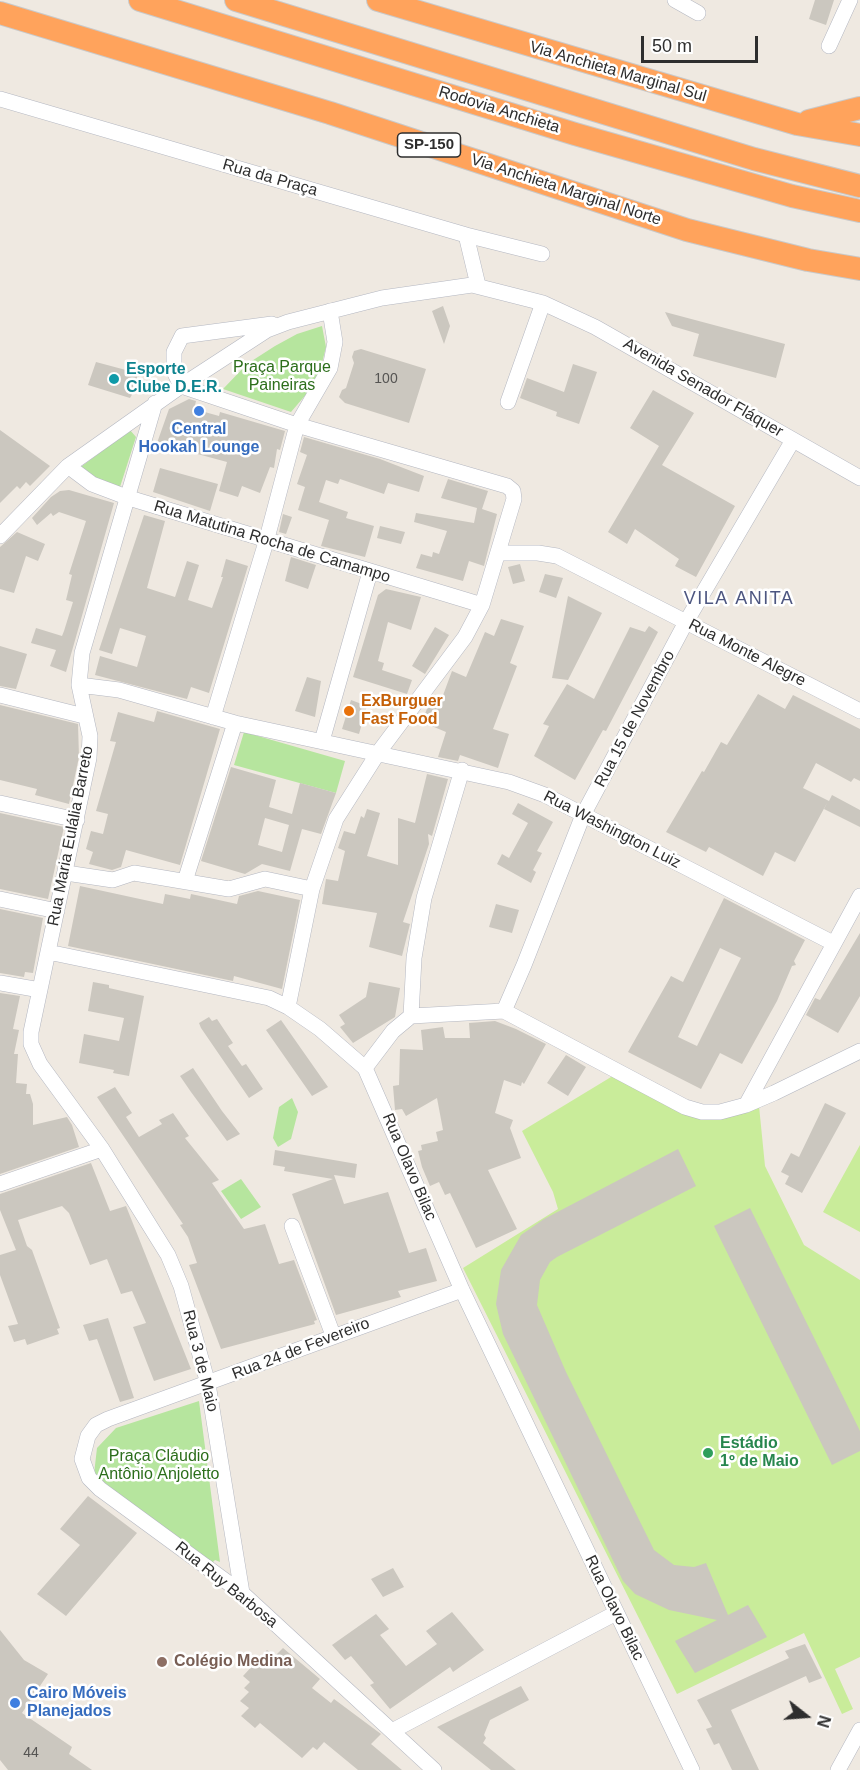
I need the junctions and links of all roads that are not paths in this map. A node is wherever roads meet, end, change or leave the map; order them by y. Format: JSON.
{"nodes":[{"id":1,"x":140,"y":0,"type":"edge"},
{"id":2,"x":236,"y":0,"type":"edge"},
{"id":3,"x":378,"y":0,"type":"edge"},
{"id":4,"x":675,"y":0,"type":"edge"},
{"id":5,"x":850,"y":0,"type":"edge"},
{"id":6,"x":0,"y":13,"type":"edge"},
{"id":7,"x":698,"y":13,"type":"dead end"},
{"id":8,"x":829,"y":46,"type":"dead end"},
{"id":9,"x":0,"y":99,"type":"edge"},
{"id":10,"x":860,"y":108,"type":"edge"},
{"id":11,"x":794,"y":123,"type":"junction"},
{"id":12,"x":860,"y":135,"type":"edge"},
{"id":13,"x":860,"y":186,"type":"edge"},
{"id":14,"x":860,"y":211,"type":"edge"},
{"id":15,"x":466,"y":235,"type":"junction"},
{"id":16,"x":542,"y":254,"type":"dead end"},
{"id":17,"x":860,"y":269,"type":"edge"},
{"id":18,"x":478,"y":285,"type":"junction"},
{"id":19,"x":543,"y":303,"type":"junction"},
{"id":20,"x":330,"y":311,"type":"junction"},
{"id":21,"x":288,"y":321,"type":"junction"},
{"id":22,"x":180,"y":386,"type":"junction"},
{"id":23,"x":508,"y":402,"type":"dead end"},
{"id":24,"x":155,"y":404,"type":"junction"},
{"id":25,"x":297,"y":425,"type":"junction"},
{"id":26,"x":793,"y":440,"type":"junction"},
{"id":27,"x":68,"y":466,"type":"junction"},
{"id":28,"x":860,"y":478,"type":"edge"},
{"id":29,"x":129,"y":498,"type":"junction"},
{"id":30,"x":0,"y":536,"type":"edge"},
{"id":31,"x":266,"y":542,"type":"junction"},
{"id":32,"x":499,"y":553,"type":"junction"},
{"id":33,"x":370,"y":572,"type":"junction"},
{"id":34,"x":482,"y":605,"type":"junction"},
{"id":35,"x":687,"y":622,"type":"junction"},
{"id":36,"x":79,"y":685,"type":"junction"},
{"id":37,"x":0,"y":695,"type":"edge"},
{"id":38,"x":860,"y":711,"type":"edge"},
{"id":39,"x":84,"y":716,"type":"junction"},
{"id":40,"x":213,"y":717,"type":"junction"},
{"id":41,"x":235,"y":723,"type":"junction"},
{"id":42,"x":322,"y":741,"type":"junction"},
{"id":43,"x":378,"y":753,"type":"junction"},
{"id":44,"x":462,"y":770,"type":"junction"},
{"id":45,"x":0,"y":803,"type":"edge"},
{"id":46,"x":583,"y":815,"type":"junction"},
{"id":47,"x":77,"y":820,"type":"junction"},
{"id":48,"x":66,"y":873,"type":"junction"},
{"id":49,"x":185,"y":881,"type":"junction"},
{"id":50,"x":312,"y":889,"type":"junction"},
{"id":51,"x":860,"y":896,"type":"edge"},
{"id":52,"x":0,"y":899,"type":"edge"},
{"id":53,"x":57,"y":911,"type":"junction"},
{"id":54,"x":833,"y":943,"type":"junction"},
{"id":55,"x":48,"y":952,"type":"junction"},
{"id":56,"x":0,"y":983,"type":"edge"},
{"id":57,"x":40,"y":990,"type":"junction"},
{"id":58,"x":288,"y":1007,"type":"junction"},
{"id":59,"x":504,"y":1011,"type":"junction"},
{"id":60,"x":411,"y":1016,"type":"junction"},
{"id":61,"x":860,"y":1051,"type":"edge"},
{"id":62,"x":364,"y":1068,"type":"junction"},
{"id":63,"x":746,"y":1106,"type":"junction"},
{"id":64,"x":102,"y":1149,"type":"junction"},
{"id":65,"x":0,"y":1184,"type":"edge"},
{"id":66,"x":292,"y":1226,"type":"dead end"},
{"id":67,"x":462,"y":1290,"type":"junction"},
{"id":68,"x":333,"y":1335,"type":"junction"},
{"id":69,"x":208,"y":1384,"type":"junction"},
{"id":70,"x":83,"y":1446,"type":"joint"},
{"id":71,"x":242,"y":1593,"type":"junction"},
{"id":72,"x":616,"y":1613,"type":"junction"},
{"id":73,"x":392,"y":1731,"type":"junction"},
{"id":74,"x":859,"y":1735,"type":"edge"},
{"id":75,"x":434,"y":1770,"type":"edge"},
{"id":76,"x":692,"y":1770,"type":"edge"},
{"id":77,"x":838,"y":1770,"type":"edge"}],
"edges":[{"from":1,"to":14,"type":"highway","name":"Rodovia Anchieta"},
{"from":2,"to":13,"type":"highway","name":"Rodovia Anchieta"},
{"from":3,"to":11,"type":"highway","name":"Via Anchieta Marginal Sul"},
{"from":4,"to":7,"type":"street"},
{"from":5,"to":8,"type":"street"},
{"from":6,"to":17,"type":"highway","name":"Via Anchieta Marginal Norte","number":"SP-150"},
{"from":9,"to":15,"type":"street","name":"Rua da Praça"},
{"from":10,"to":11,"type":"highway"},
{"from":11,"to":12,"type":"highway","name":"Via Anchieta Marginal Sul"},
{"from":15,"to":16,"type":"street","name":"Rua da Praça"},
{"from":15,"to":18,"type":"street"},
{"from":18,"to":19,"type":"street","name":"Avenida Senador Fláquer"},
{"from":18,"to":20,"type":"street"},
{"from":19,"to":23,"type":"street"},
{"from":19,"to":26,"type":"street","name":"Avenida Senador Fláquer"},
{"from":20,"to":21,"type":"street"},
{"from":20,"to":25,"type":"street"},
{"from":21,"to":22,"type":"street"},
{"from":21,"to":22,"type":"street"},
{"from":22,"to":24,"type":"street"},
{"from":22,"to":25,"type":"street"},
{"from":24,"to":27,"type":"street"},
{"from":24,"to":29,"type":"street","name":"Rua Maria Eulália Barreto"},
{"from":25,"to":31,"type":"street"},
{"from":25,"to":32,"type":"street"},
{"from":26,"to":28,"type":"street","name":"Avenida Senador Fláquer"},
{"from":26,"to":35,"type":"street","name":"Rua 15 de Novembro"},
{"from":27,"to":29,"type":"street","name":"Rua Matutina Rocha de Camampo"},
{"from":27,"to":30,"type":"street"},
{"from":29,"to":31,"type":"street","name":"Rua Matutina Rocha de Camampo"},
{"from":29,"to":36,"type":"street","name":"Rua Maria Eulália Barreto"},
{"from":31,"to":33,"type":"street","name":"Rua Matutina Rocha de Camampo"},
{"from":31,"to":40,"type":"street"},
{"from":32,"to":34,"type":"street"},
{"from":32,"to":35,"type":"street","name":"Rua Monte Alegre"},
{"from":33,"to":34,"type":"street","name":"Rua Matutina Rocha de Camampo"},
{"from":33,"to":42,"type":"street"},
{"from":34,"to":43,"type":"street"},
{"from":35,"to":38,"type":"street","name":"Rua Monte Alegre"},
{"from":35,"to":46,"type":"street","name":"Rua 15 de Novembro"},
{"from":36,"to":39,"type":"street","name":"Rua Maria Eulália Barreto"},
{"from":36,"to":40,"type":"street","name":"Rua Washington Luiz"},
{"from":37,"to":39,"type":"street"},
{"from":39,"to":47,"type":"street","name":"Rua Maria Eulália Barreto"},
{"from":40,"to":41,"type":"street","name":"Rua Washington Luiz"},
{"from":41,"to":42,"type":"street","name":"Rua Washington Luiz"},
{"from":41,"to":49,"type":"street"},
{"from":42,"to":43,"type":"street","name":"Rua Washington Luiz"},
{"from":43,"to":44,"type":"street","name":"Rua Washington Luiz"},
{"from":43,"to":50,"type":"street"},
{"from":44,"to":46,"type":"street","name":"Rua Washington Luiz"},
{"from":44,"to":60,"type":"street"},
{"from":45,"to":47,"type":"street"},
{"from":46,"to":54,"type":"street","name":"Rua Washington Luiz"},
{"from":46,"to":59,"type":"street","name":"Rua 15 de Novembro"},
{"from":47,"to":48,"type":"street","name":"Rua Maria Eulália Barreto"},
{"from":48,"to":49,"type":"street"},
{"from":48,"to":53,"type":"street","name":"Rua Maria Eulália Barreto"},
{"from":49,"to":50,"type":"street"},
{"from":50,"to":58,"type":"street"},
{"from":51,"to":54,"type":"street"},
{"from":52,"to":53,"type":"street"},
{"from":53,"to":55,"type":"street","name":"Rua Maria Eulália Barreto"},
{"from":54,"to":63,"type":"street"},
{"from":55,"to":57,"type":"street","name":"Rua Maria Eulália Barreto"},
{"from":55,"to":58,"type":"street"},
{"from":56,"to":57,"type":"street"},
{"from":57,"to":64,"type":"street","name":"Rua Maria Eulália Barreto"},
{"from":58,"to":62,"type":"street"},
{"from":59,"to":60,"type":"street"},
{"from":59,"to":63,"type":"street"},
{"from":60,"to":62,"type":"street"},
{"from":61,"to":63,"type":"street"},
{"from":62,"to":67,"type":"street","name":"Rua Olavo Bilac"},
{"from":64,"to":65,"type":"street"},
{"from":64,"to":69,"type":"street","name":"Rua 3 de Maio"},
{"from":66,"to":68,"type":"street"},
{"from":67,"to":68,"type":"street","name":"Rua 24 de Fevereiro"},
{"from":67,"to":72,"type":"street","name":"Rua Olavo Bilac"},
{"from":68,"to":69,"type":"street","name":"Rua 24 de Fevereiro"},
{"from":69,"to":70,"type":"street","name":"Rua 24 de Fevereiro"},
{"from":69,"to":71,"type":"street","name":"Rua 3 de Maio"},
{"from":70,"to":71,"type":"street","name":"Rua Ruy Barbosa"},
{"from":71,"to":73,"type":"street","name":"Rua Ruy Barbosa"},
{"from":72,"to":73,"type":"street"},
{"from":72,"to":76,"type":"street","name":"Rua Olavo Bilac"},
{"from":73,"to":75,"type":"street","name":"Rua Ruy Barbosa"},
{"from":74,"to":77,"type":"street"}]}
